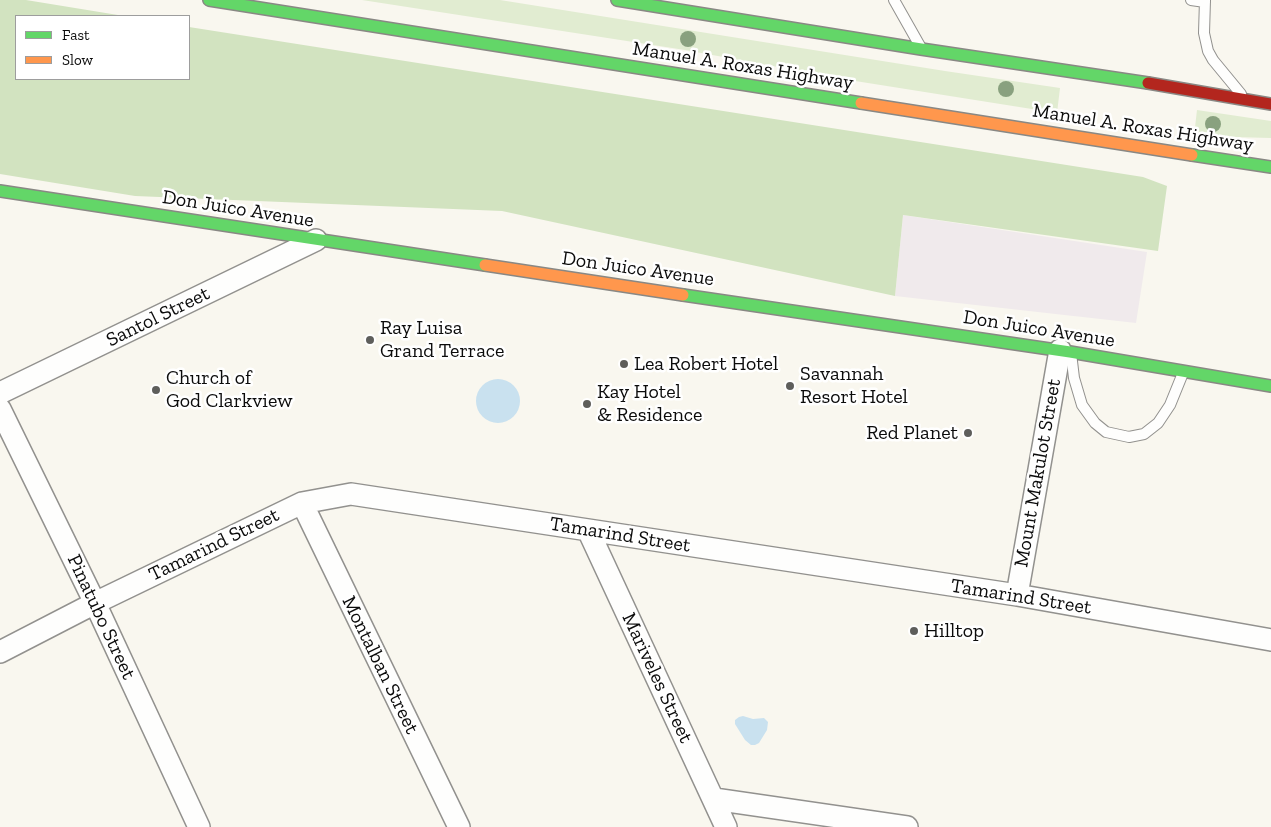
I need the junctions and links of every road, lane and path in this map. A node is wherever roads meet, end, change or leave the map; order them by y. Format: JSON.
{"nodes":[{"id":1,"x":209,"y":0,"type":"edge"},
{"id":2,"x":617,"y":0,"type":"edge"},
{"id":3,"x":894,"y":0,"type":"edge"},
{"id":4,"x":1191,"y":0,"type":"edge"},
{"id":5,"x":1205,"y":1,"type":"edge"},
{"id":6,"x":921,"y":49,"type":"junction"},
{"id":7,"x":1247,"y":100,"type":"junction"},
{"id":8,"x":1271,"y":104,"type":"edge"},
{"id":9,"x":1271,"y":167,"type":"edge"},
{"id":10,"x":0,"y":190,"type":"edge"},
{"id":11,"x":316,"y":240,"type":"junction"},
{"id":12,"x":1065,"y":351,"type":"junction"},
{"id":13,"x":1184,"y":371,"type":"junction"},
{"id":14,"x":1271,"y":386,"type":"edge"},
{"id":15,"x":0,"y":393,"type":"edge"},
{"id":16,"x":0,"y":409,"type":"edge"},
{"id":17,"x":302,"y":503,"type":"junction"},
{"id":18,"x":588,"y":530,"type":"junction"},
{"id":19,"x":1016,"y":595,"type":"junction"},
{"id":20,"x":95,"y":603,"type":"junction"},
{"id":21,"x":1271,"y":640,"type":"edge"},
{"id":22,"x":0,"y":652,"type":"edge"},
{"id":23,"x":714,"y":799,"type":"junction"},
{"id":24,"x":199,"y":827,"type":"edge"},
{"id":25,"x":459,"y":827,"type":"edge"},
{"id":26,"x":726,"y":827,"type":"edge"},
{"id":27,"x":907,"y":827,"type":"edge"}],
"edges":[{"from":1,"to":9,"type":"main road","name":"Manuel A. Roxas Highway"},
{"from":2,"to":6,"type":"main road"},
{"from":3,"to":6,"type":"lane"},
{"from":4,"to":5,"type":"lane"},
{"from":5,"to":7,"type":"lane"},
{"from":6,"to":7,"type":"main road"},
{"from":7,"to":8,"type":"main road"},
{"from":10,"to":11,"type":"main road","name":"Don Juico Avenue"},
{"from":11,"to":12,"type":"main road","name":"Don Juico Avenue"},
{"from":11,"to":15,"type":"street","name":"Santol Street"},
{"from":12,"to":13,"type":"main road","name":"Don Juico Avenue"},
{"from":12,"to":13,"type":"lane"},
{"from":12,"to":19,"type":"street","name":"Mount Makulot Street"},
{"from":13,"to":14,"type":"main road","name":"Don Juico Avenue"},
{"from":16,"to":20,"type":"street","name":"Pinatubo Street"},
{"from":17,"to":18,"type":"street","name":"Tamarind Street"},
{"from":17,"to":20,"type":"street","name":"Tamarind Street"},
{"from":17,"to":25,"type":"street","name":"Montalban Street"},
{"from":18,"to":19,"type":"street","name":"Tamarind Street"},
{"from":18,"to":23,"type":"street","name":"Mariveles Street"},
{"from":19,"to":21,"type":"street","name":"Tamarind Street"},
{"from":20,"to":22,"type":"street","name":"Tamarind Street"},
{"from":20,"to":24,"type":"street","name":"Pinatubo Street"},
{"from":23,"to":26,"type":"street","name":"Mariveles Street"},
{"from":23,"to":27,"type":"street"}]}
